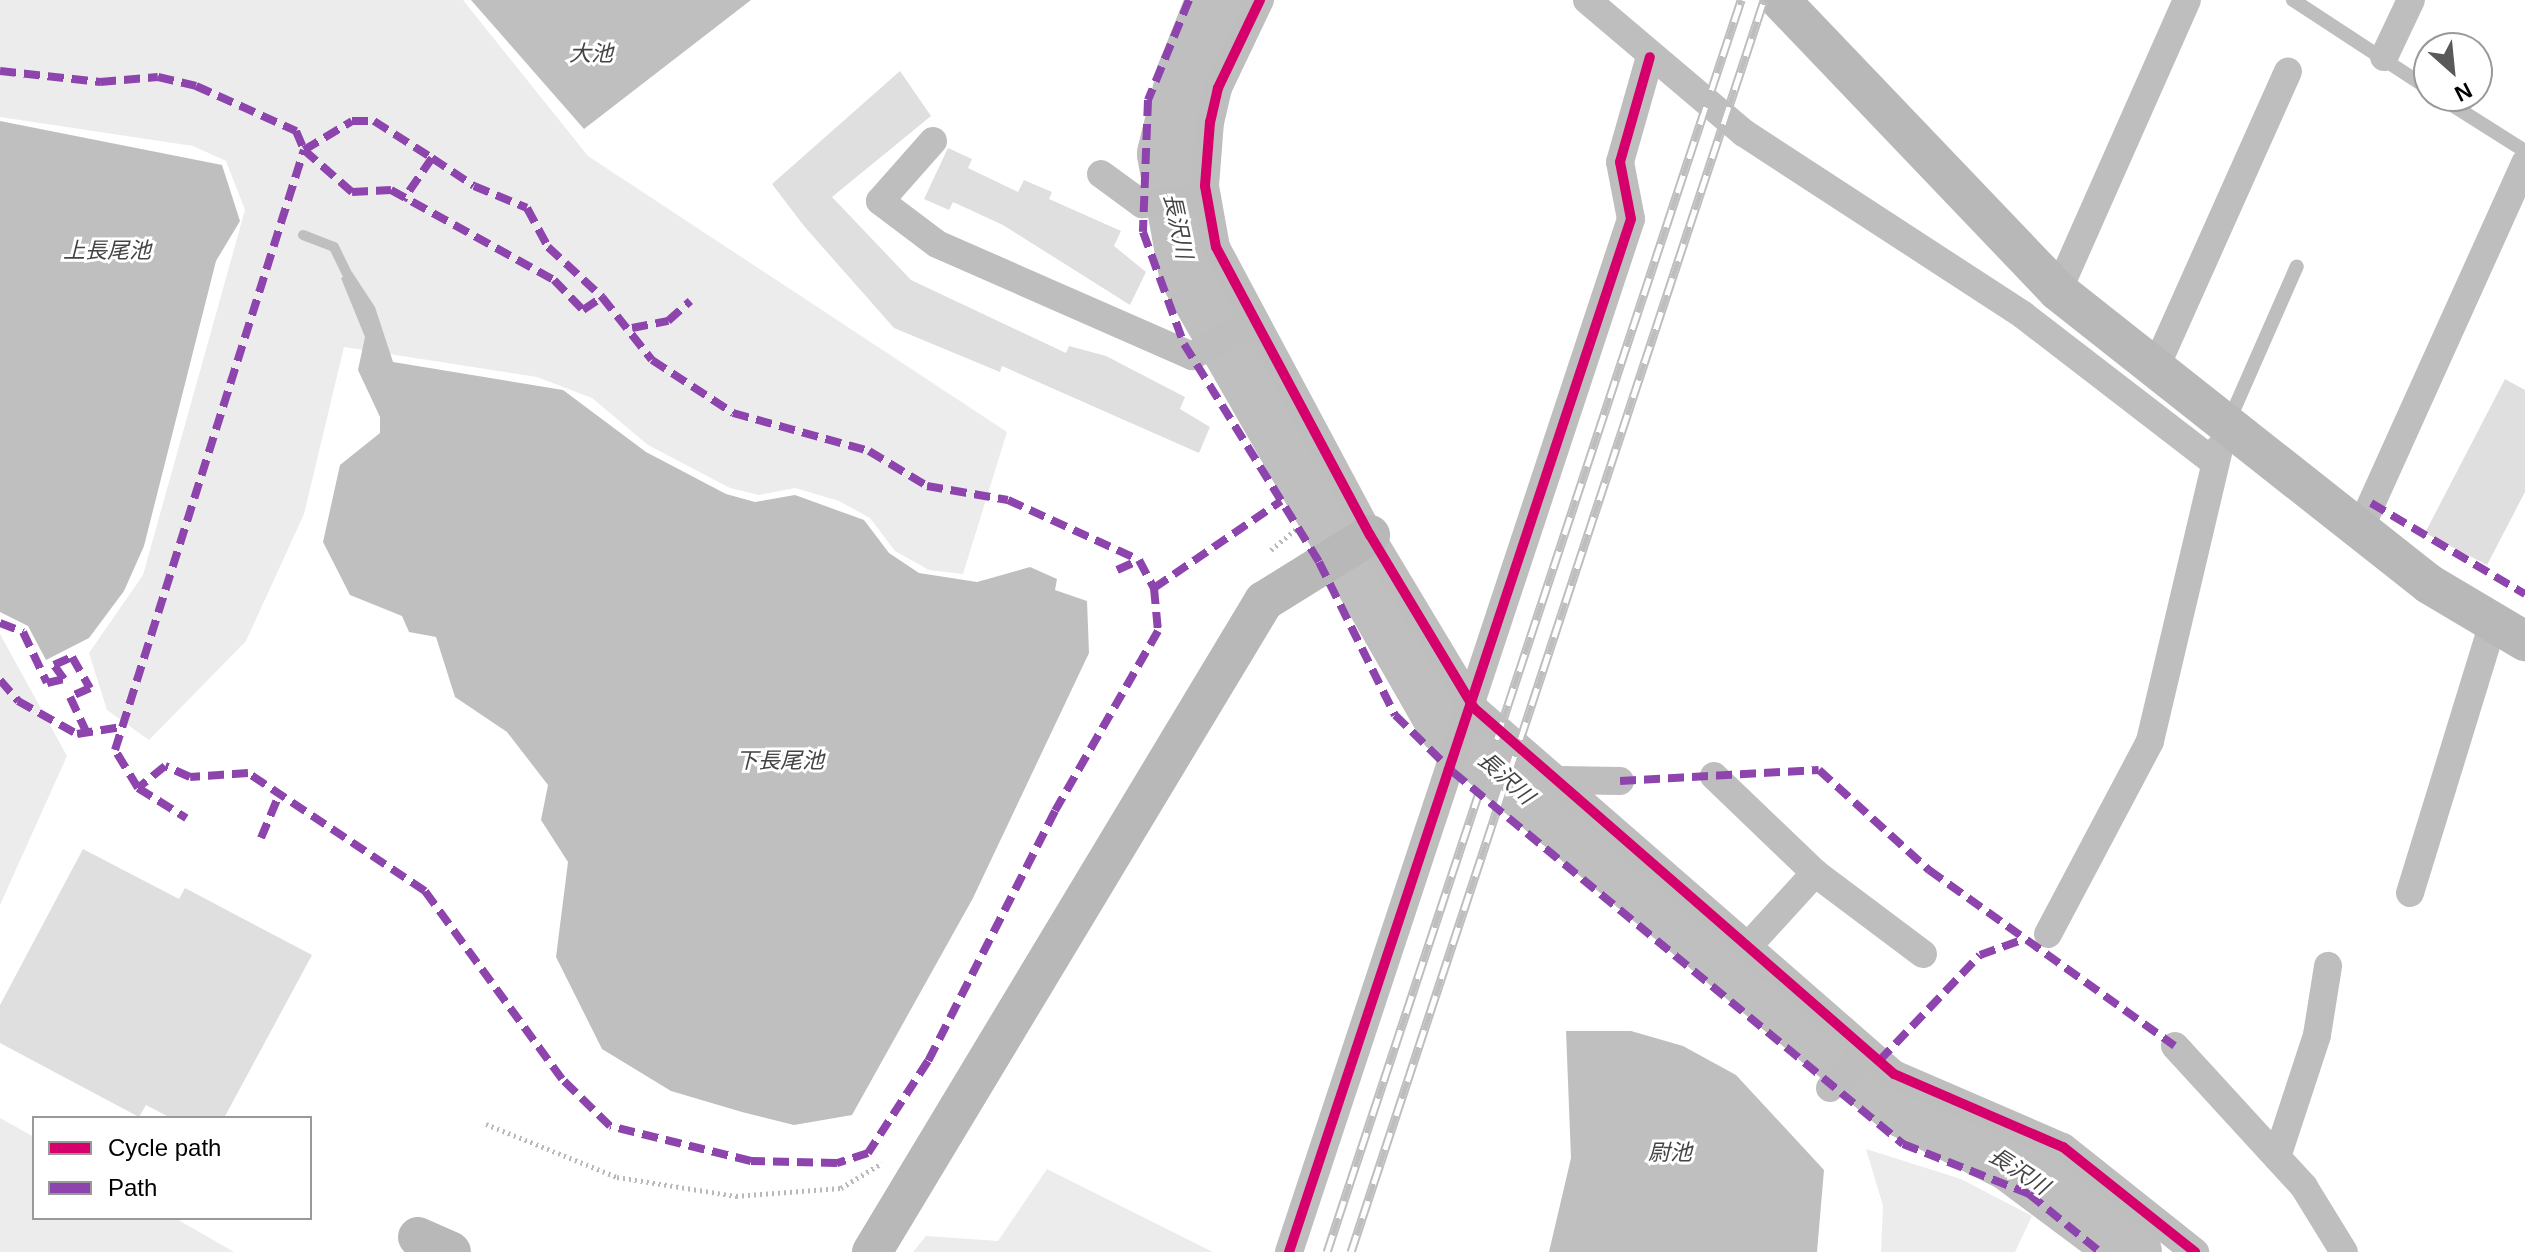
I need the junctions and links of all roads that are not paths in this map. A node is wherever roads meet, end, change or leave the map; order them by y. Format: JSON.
{"nodes":[{"id":1,"x":1260,"y":0,"type":"edge"},
{"id":2,"x":1587,"y":0,"type":"edge"},
{"id":3,"x":1780,"y":0,"type":"edge"},
{"id":4,"x":2187,"y":0,"type":"edge"},
{"id":5,"x":2293,"y":0,"type":"edge"},
{"id":6,"x":2411,"y":0,"type":"edge"},
{"id":7,"x":1650,"y":57,"type":"junction"},
{"id":8,"x":2384,"y":57,"type":"junction"},
{"id":9,"x":2288,"y":72,"type":"dead end"},
{"id":10,"x":2413,"y":78,"type":"edge"},
{"id":11,"x":2463,"y":112,"type":"edge"},
{"id":12,"x":933,"y":141,"type":"dead end"},
{"id":13,"x":2525,"y":151,"type":"edge"},
{"id":14,"x":2525,"y":163,"type":"edge"},
{"id":15,"x":1101,"y":174,"type":"dead end"},
{"id":16,"x":1206,"y":200,"type":"junction"},
{"id":17,"x":2297,"y":266,"type":"dead end"},
{"id":18,"x":2058,"y":291,"type":"junction"},
{"id":19,"x":1252,"y":321,"type":"junction"},
{"id":20,"x":2154,"y":371,"type":"junction"},
{"id":21,"x":2220,"y":446,"type":"junction"},
{"id":22,"x":2359,"y":531,"type":"junction"},
{"id":23,"x":1370,"y":535,"type":"junction"},
{"id":24,"x":2509,"y":632,"type":"edge"},
{"id":25,"x":1474,"y":708,"type":"junction"},
{"id":26,"x":1714,"y":776,"type":"dead end"},
{"id":27,"x":1560,"y":780,"type":"junction"},
{"id":28,"x":1620,"y":781,"type":"dead end"},
{"id":29,"x":1815,"y":873,"type":"junction"},
{"id":30,"x":2410,"y":893,"type":"dead end"},
{"id":31,"x":2048,"y":934,"type":"dead end"},
{"id":32,"x":1751,"y":943,"type":"junction"},
{"id":33,"x":1923,"y":954,"type":"dead end"},
{"id":34,"x":2328,"y":966,"type":"dead end"},
{"id":35,"x":2175,"y":1046,"type":"dead end"},
{"id":36,"x":1865,"y":1051,"type":"junction"},
{"id":37,"x":1831,"y":1087,"type":"dead end"},
{"id":38,"x":2277,"y":1157,"type":"junction"},
{"id":39,"x":872,"y":1252,"type":"edge"},
{"id":40,"x":1289,"y":1252,"type":"edge"},
{"id":41,"x":2195,"y":1252,"type":"edge"},
{"id":42,"x":2344,"y":1252,"type":"edge"}],
"edges":[{"from":1,"to":16,"type":"street"},
{"from":2,"to":7,"type":"street"},
{"from":3,"to":18,"type":"street"},
{"from":4,"to":18,"type":"street"},
{"from":5,"to":8,"type":"lane"},
{"from":6,"to":8,"type":"street"},
{"from":7,"to":21,"type":"street"},
{"from":7,"to":25,"type":"street"},
{"from":8,"to":10,"type":"lane"},
{"from":9,"to":20,"type":"street"},
{"from":11,"to":13,"type":"lane"},
{"from":12,"to":19,"type":"street"},
{"from":14,"to":22,"type":"street"},
{"from":15,"to":16,"type":"street"},
{"from":16,"to":19,"type":"street"},
{"from":17,"to":21,"type":"lane"},
{"from":18,"to":20,"type":"street"},
{"from":19,"to":23,"type":"street"},
{"from":20,"to":21,"type":"street"},
{"from":21,"to":22,"type":"street"},
{"from":21,"to":31,"type":"street"},
{"from":22,"to":24,"type":"street"},
{"from":23,"to":25,"type":"street"},
{"from":23,"to":39,"type":"street"},
{"from":24,"to":30,"type":"street"},
{"from":25,"to":27,"type":"street"},
{"from":25,"to":40,"type":"street"},
{"from":26,"to":29,"type":"street"},
{"from":27,"to":28,"type":"street"},
{"from":27,"to":32,"type":"street"},
{"from":29,"to":32,"type":"street"},
{"from":29,"to":33,"type":"street"},
{"from":32,"to":36,"type":"street"},
{"from":34,"to":38,"type":"street"},
{"from":35,"to":38,"type":"street"},
{"from":36,"to":37,"type":"street"},
{"from":36,"to":41,"type":"street"},
{"from":38,"to":42,"type":"street"}]}
